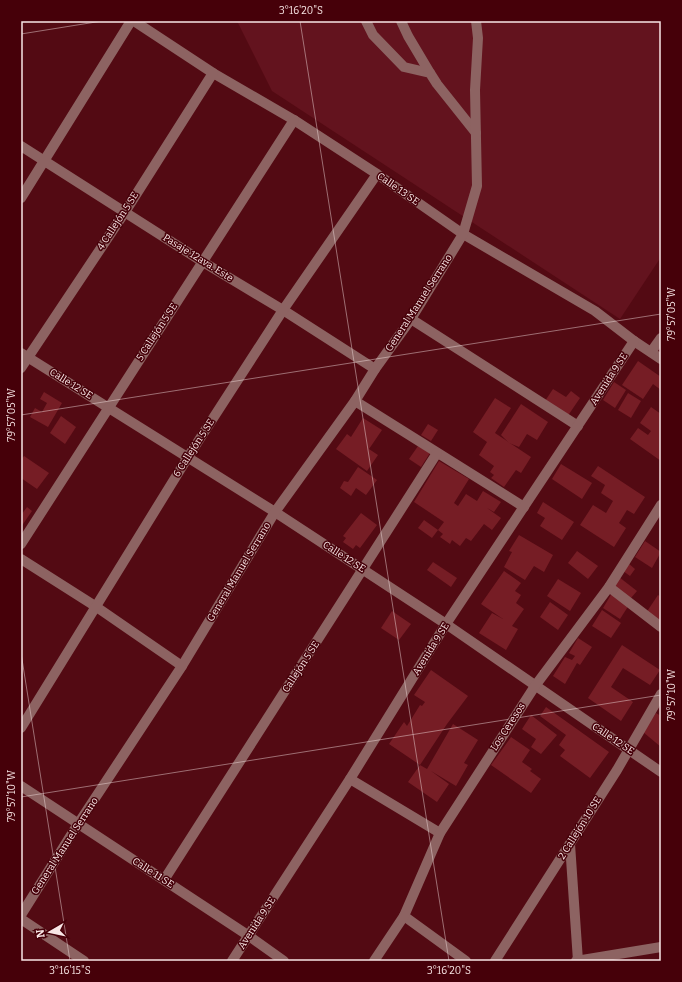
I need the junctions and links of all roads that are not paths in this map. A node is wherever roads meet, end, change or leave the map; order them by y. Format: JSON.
{"nodes":[{"id":1,"x":132,"y":21,"type":"edge"},
{"id":2,"x":366,"y":21,"type":"edge"},
{"id":3,"x":401,"y":21,"type":"edge"},
{"id":4,"x":476,"y":21,"type":"edge"},
{"id":5,"x":213,"y":73,"type":"junction"},
{"id":6,"x":430,"y":73,"type":"junction"},
{"id":7,"x":294,"y":120,"type":"junction"},
{"id":8,"x":476,"y":133,"type":"junction"},
{"id":9,"x":21,"y":146,"type":"edge"},
{"id":10,"x":44,"y":160,"type":"junction"},
{"id":11,"x":377,"y":174,"type":"junction"},
{"id":12,"x":21,"y":198,"type":"edge"},
{"id":13,"x":125,"y":212,"type":"junction"},
{"id":14,"x":463,"y":234,"type":"junction"},
{"id":15,"x":203,"y":262,"type":"junction"},
{"id":16,"x":283,"y":310,"type":"junction"},
{"id":17,"x":411,"y":319,"type":"junction"},
{"id":18,"x":661,"y":338,"type":"edge"},
{"id":19,"x":634,"y":341,"type":"junction"},
{"id":20,"x":651,"y":352,"type":"junction"},
{"id":21,"x":24,"y":355,"type":"edge"},
{"id":22,"x":661,"y":358,"type":"edge"},
{"id":23,"x":21,"y":368,"type":"edge"},
{"id":24,"x":375,"y":369,"type":"junction"},
{"id":25,"x":355,"y":401,"type":"junction"},
{"id":26,"x":109,"y":408,"type":"junction"},
{"id":27,"x":578,"y":426,"type":"junction"},
{"id":28,"x":437,"y":453,"type":"junction"},
{"id":29,"x":188,"y":457,"type":"junction"},
{"id":30,"x":661,"y":505,"type":"edge"},
{"id":31,"x":524,"y":507,"type":"junction"},
{"id":32,"x":275,"y":512,"type":"junction"},
{"id":33,"x":21,"y":544,"type":"edge"},
{"id":34,"x":21,"y":559,"type":"edge"},
{"id":35,"x":363,"y":570,"type":"junction"},
{"id":36,"x":609,"y":586,"type":"junction"},
{"id":37,"x":96,"y":606,"type":"junction"},
{"id":38,"x":446,"y":624,"type":"junction"},
{"id":39,"x":661,"y":627,"type":"edge"},
{"id":40,"x":182,"y":666,"type":"junction"},
{"id":41,"x":535,"y":686,"type":"junction"},
{"id":42,"x":661,"y":694,"type":"edge"},
{"id":43,"x":21,"y":728,"type":"edge"},
{"id":44,"x":629,"y":750,"type":"junction"},
{"id":45,"x":661,"y":772,"type":"edge"},
{"id":46,"x":350,"y":779,"type":"junction"},
{"id":47,"x":21,"y":786,"type":"edge"},
{"id":48,"x":78,"y":824,"type":"junction"},
{"id":49,"x":440,"y":833,"type":"junction"},
{"id":50,"x":570,"y":844,"type":"junction"},
{"id":51,"x":164,"y":880,"type":"junction"},
{"id":52,"x":21,"y":915,"type":"edge"},
{"id":53,"x":404,"y":916,"type":"junction"},
{"id":54,"x":21,"y":919,"type":"edge"},
{"id":55,"x":249,"y":936,"type":"junction"},
{"id":56,"x":661,"y":947,"type":"edge"},
{"id":57,"x":84,"y":961,"type":"edge"},
{"id":58,"x":232,"y":961,"type":"edge"},
{"id":59,"x":284,"y":961,"type":"edge"},
{"id":60,"x":374,"y":961,"type":"edge"},
{"id":61,"x":466,"y":961,"type":"edge"},
{"id":62,"x":495,"y":961,"type":"edge"},
{"id":63,"x":577,"y":961,"type":"edge"}],
"edges":[{"from":1,"to":5,"type":"street","name":"Calle 13 SE"},
{"from":1,"to":10,"type":"street"},
{"from":2,"to":6,"type":"street"},
{"from":3,"to":6,"type":"street"},
{"from":4,"to":8,"type":"street","name":"General Manuel Serrano"},
{"from":5,"to":7,"type":"street","name":"Calle 13 SE"},
{"from":5,"to":13,"type":"street","name":"4 Callejón 5 SE"},
{"from":6,"to":8,"type":"street"},
{"from":7,"to":11,"type":"street","name":"Calle 13 SE"},
{"from":7,"to":15,"type":"street","name":"5 Callejón 5 SE"},
{"from":8,"to":14,"type":"street","name":"General Manuel Serrano"},
{"from":9,"to":10,"type":"street","name":"Pasaje 12ava. Este"},
{"from":10,"to":12,"type":"street"},
{"from":10,"to":13,"type":"street","name":"Pasaje 12ava. Este"},
{"from":11,"to":14,"type":"street","name":"Calle 13 SE"},
{"from":11,"to":16,"type":"street","name":"6 Callejón 5 SE"},
{"from":13,"to":15,"type":"street","name":"Pasaje 12ava. Este"},
{"from":13,"to":21,"type":"street","name":"4 Callejón 5 SE"},
{"from":14,"to":17,"type":"street","name":"General Manuel Serrano"},
{"from":14,"to":19,"type":"street","name":"Calle 13 SE"},
{"from":15,"to":16,"type":"street","name":"Pasaje 12ava. Este"},
{"from":15,"to":26,"type":"street","name":"5 Callejón 5 SE"},
{"from":16,"to":24,"type":"street","name":"Pasaje 12ava. Este"},
{"from":16,"to":29,"type":"street","name":"6 Callejón 5 SE"},
{"from":17,"to":24,"type":"street","name":"General Manuel Serrano"},
{"from":17,"to":27,"type":"street"},
{"from":18,"to":20,"type":"street"},
{"from":19,"to":20,"type":"street","name":"Calle 13 SE"},
{"from":19,"to":27,"type":"street","name":"Avenida 9 SE"},
{"from":20,"to":22,"type":"street","name":"Calle 13 SE"},
{"from":21,"to":23,"type":"street","name":"4 Callejón 5 SE"},
{"from":21,"to":26,"type":"street","name":"Calle 12 SE"},
{"from":24,"to":25,"type":"street","name":"General Manuel Serrano"},
{"from":25,"to":28,"type":"street"},
{"from":25,"to":32,"type":"street","name":"General Manuel Serrano"},
{"from":26,"to":29,"type":"street","name":"Calle 12 SE"},
{"from":26,"to":33,"type":"street","name":"5 Callejón 5 SE"},
{"from":27,"to":31,"type":"street","name":"Avenida 9 SE"},
{"from":28,"to":31,"type":"street"},
{"from":28,"to":35,"type":"street","name":"Callejón 5 SE"},
{"from":29,"to":32,"type":"street","name":"Calle 12 SE"},
{"from":29,"to":37,"type":"street","name":"6 Callejón 5 SE"},
{"from":30,"to":36,"type":"street","name":"Los Ceresos"},
{"from":31,"to":38,"type":"street","name":"Avenida 9 SE"},
{"from":32,"to":35,"type":"street","name":"Calle 12 SE"},
{"from":32,"to":40,"type":"street","name":"General Manuel Serrano"},
{"from":34,"to":37,"type":"street"},
{"from":35,"to":38,"type":"street","name":"Calle 12 SE"},
{"from":35,"to":51,"type":"street","name":"Callejón 5 SE"},
{"from":36,"to":39,"type":"street"},
{"from":36,"to":41,"type":"street","name":"Los Ceresos"},
{"from":37,"to":40,"type":"street"},
{"from":37,"to":43,"type":"street","name":"6 Callejón 5 SE"},
{"from":38,"to":41,"type":"street","name":"Calle 12 SE"},
{"from":38,"to":46,"type":"street","name":"Avenida 9 SE"},
{"from":40,"to":48,"type":"street","name":"General Manuel Serrano"},
{"from":41,"to":44,"type":"street","name":"Calle 12 SE"},
{"from":41,"to":49,"type":"street","name":"Los Ceresos"},
{"from":42,"to":44,"type":"street","name":"2 Callejón 10 SE"},
{"from":44,"to":45,"type":"street","name":"Calle 12 SE"},
{"from":44,"to":50,"type":"street","name":"2 Callejón 10 SE"},
{"from":46,"to":49,"type":"street"},
{"from":46,"to":55,"type":"street","name":"Avenida 9 SE"},
{"from":47,"to":48,"type":"street","name":"Calle 11 SE"},
{"from":48,"to":51,"type":"street","name":"Calle 11 SE"},
{"from":48,"to":52,"type":"street","name":"General Manuel Serrano"},
{"from":49,"to":53,"type":"street","name":"Los Ceresos"},
{"from":50,"to":62,"type":"street","name":"2 Callejón 10 SE"},
{"from":50,"to":63,"type":"street"},
{"from":51,"to":55,"type":"street","name":"Calle 11 SE"},
{"from":53,"to":60,"type":"street","name":"Los Ceresos"},
{"from":53,"to":61,"type":"street"},
{"from":54,"to":57,"type":"street"},
{"from":55,"to":58,"type":"street","name":"Avenida 9 SE"},
{"from":55,"to":59,"type":"street","name":"Calle 11 SE"},
{"from":56,"to":63,"type":"street"}]}
